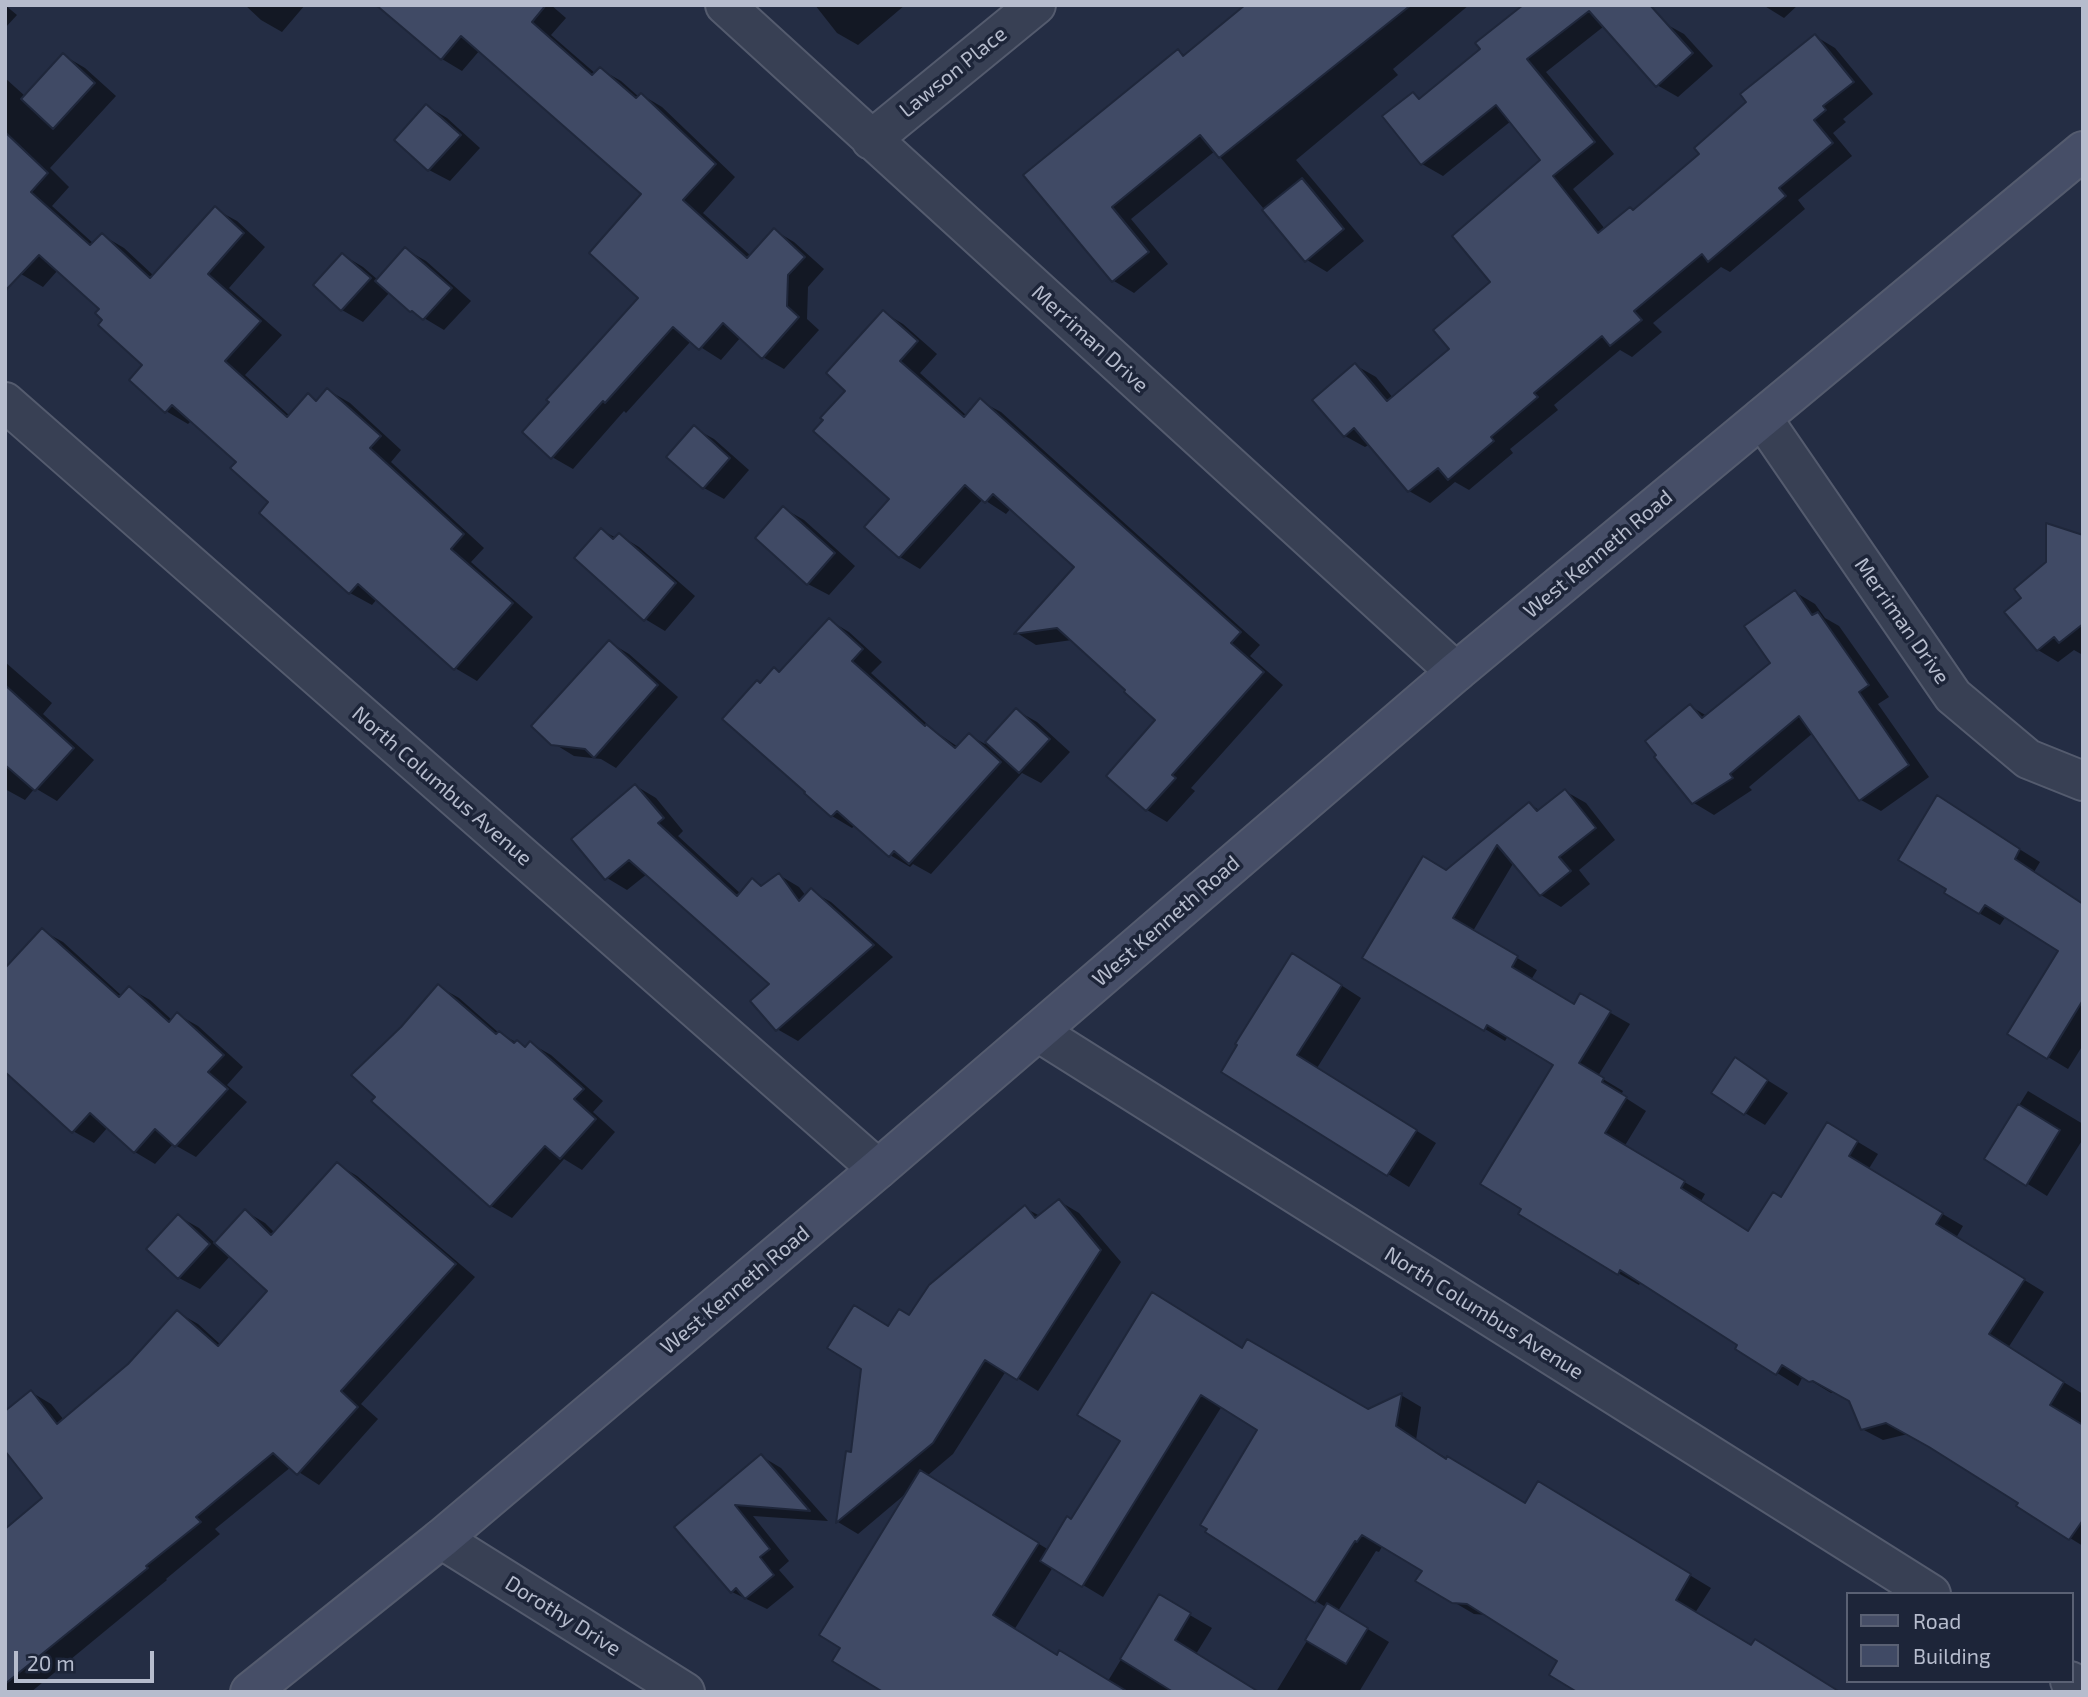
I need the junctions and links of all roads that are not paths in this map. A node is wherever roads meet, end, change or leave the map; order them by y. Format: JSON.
{"nodes":[{"id":1,"x":725,"y":5,"type":"edge"},
{"id":2,"x":1036,"y":5,"type":"edge"},
{"id":3,"x":871,"y":140,"type":"junction"},
{"id":4,"x":2083,"y":151,"type":"edge"},
{"id":5,"x":5,"y":402,"type":"edge"},
{"id":6,"x":1762,"y":418,"type":"junction"},
{"id":7,"x":1456,"y":672,"type":"junction"},
{"id":8,"x":2083,"y":781,"type":"edge"},
{"id":9,"x":1038,"y":1032,"type":"junction"},
{"id":10,"x":878,"y":1169,"type":"junction"},
{"id":11,"x":441,"y":1539,"type":"junction"},
{"id":12,"x":1928,"y":1592,"type":"edge"},
{"id":13,"x":250,"y":1692,"type":"edge"},
{"id":14,"x":685,"y":1692,"type":"edge"}],
"edges":[{"from":1,"to":3,"type":"street","name":"Merriman Drive"},
{"from":2,"to":3,"type":"street","name":"Lawson Place"},
{"from":3,"to":7,"type":"street","name":"Merriman Drive"},
{"from":4,"to":6,"type":"street","name":"West Kenneth Road"},
{"from":5,"to":10,"type":"street","name":"North Columbus Avenue"},
{"from":6,"to":7,"type":"street","name":"West Kenneth Road"},
{"from":6,"to":8,"type":"street","name":"Merriman Drive"},
{"from":7,"to":9,"type":"street","name":"West Kenneth Road"},
{"from":9,"to":10,"type":"street","name":"West Kenneth Road"},
{"from":9,"to":12,"type":"street","name":"North Columbus Avenue"},
{"from":10,"to":11,"type":"street","name":"West Kenneth Road"},
{"from":11,"to":13,"type":"street","name":"West Kenneth Road"},
{"from":11,"to":14,"type":"street","name":"Dorothy Drive"}]}
